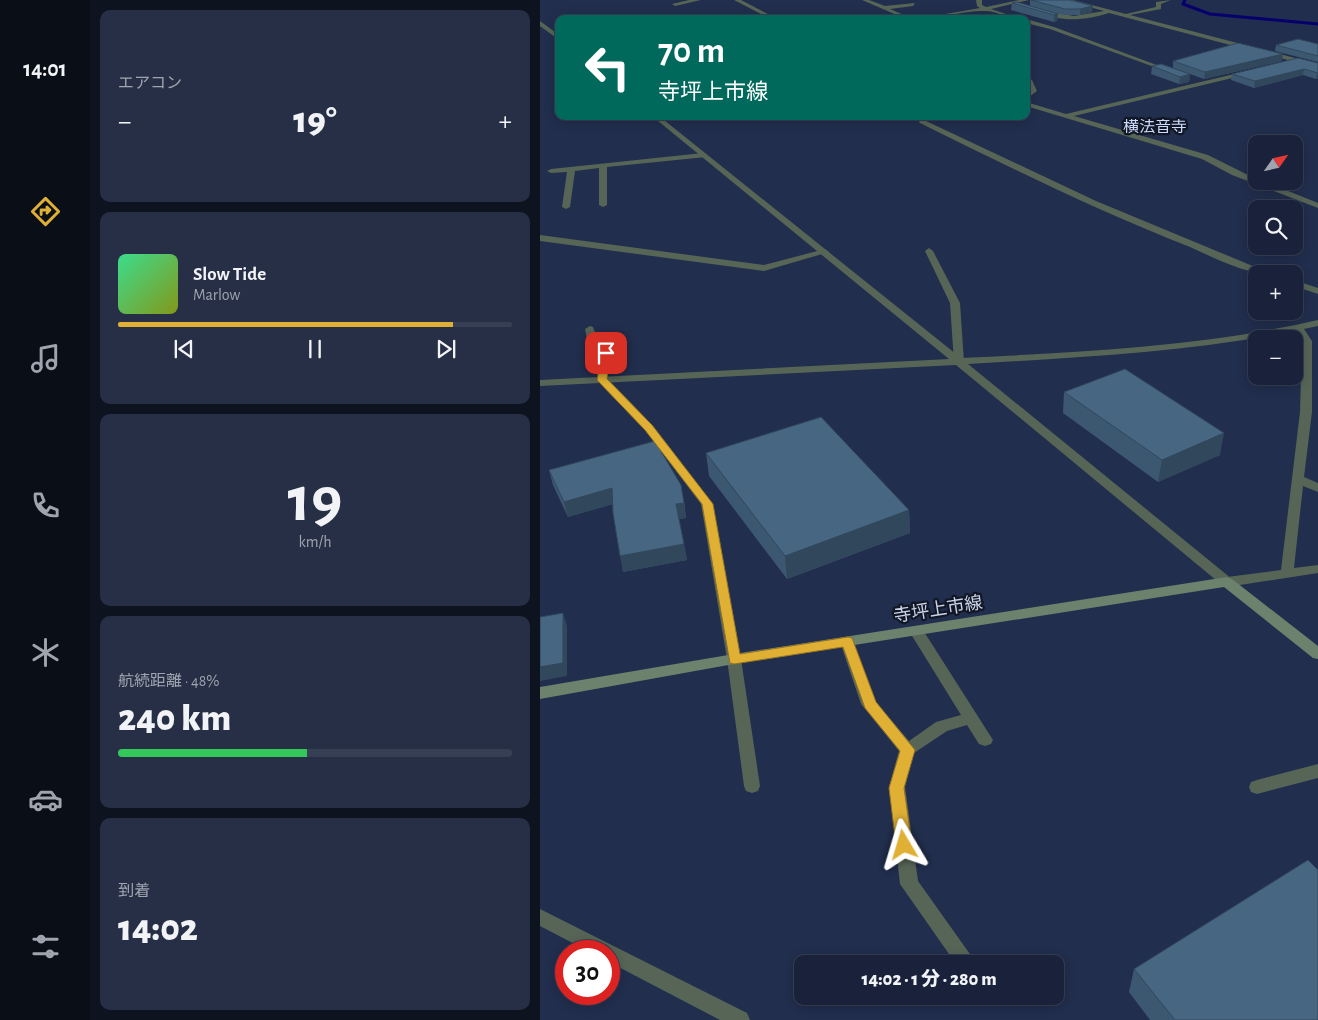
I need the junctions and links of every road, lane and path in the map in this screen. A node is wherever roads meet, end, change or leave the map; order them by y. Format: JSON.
{"nodes":[{"id":1,"x":698,"y":0,"type":"edge"},
{"id":2,"x":737,"y":0,"type":"edge"},
{"id":3,"x":865,"y":0,"type":"edge"},
{"id":4,"x":979,"y":0,"type":"edge"},
{"id":5,"x":1026,"y":0,"type":"edge"},
{"id":6,"x":1067,"y":0,"type":"edge"},
{"id":7,"x":1168,"y":0,"type":"edge"},
{"id":8,"x":675,"y":4,"type":"dead end"},
{"id":9,"x":914,"y":4,"type":"dead end"},
{"id":10,"x":1011,"y":4,"type":"junction"},
{"id":11,"x":884,"y":8,"type":"junction"},
{"id":12,"x":985,"y":9,"type":"junction"},
{"id":13,"x":1028,"y":9,"type":"edge"},
{"id":14,"x":1038,"y":11,"type":"edge"},
{"id":15,"x":1112,"y":12,"type":"junction"},
{"id":16,"x":764,"y":14,"type":"dead end"},
{"id":17,"x":901,"y":15,"type":"edge"},
{"id":18,"x":945,"y":15,"type":"edge"},
{"id":19,"x":1005,"y":15,"type":"edge"},
{"id":20,"x":1124,"y":15,"type":"junction"},
{"id":21,"x":1030,"y":22,"type":"edge"},
{"id":22,"x":540,"y":23,"type":"edge"},
{"id":23,"x":1070,"y":24,"type":"dead end"},
{"id":24,"x":1061,"y":26,"type":"dead end"},
{"id":25,"x":1052,"y":28,"type":"junction"},
{"id":26,"x":555,"y":35,"type":"edge"},
{"id":27,"x":1318,"y":57,"type":"edge"},
{"id":28,"x":1299,"y":60,"type":"junction"},
{"id":29,"x":1280,"y":65,"type":"edge"},
{"id":30,"x":1318,"y":66,"type":"edge"},
{"id":31,"x":1251,"y":72,"type":"edge"},
{"id":32,"x":1176,"y":73,"type":"edge"},
{"id":33,"x":1194,"y":80,"type":"dead end"},
{"id":34,"x":1030,"y":81,"type":"edge"},
{"id":35,"x":1203,"y":83,"type":"junction"},
{"id":36,"x":1030,"y":94,"type":"edge"},
{"id":37,"x":1030,"y":105,"type":"edge"},
{"id":38,"x":1067,"y":115,"type":"junction"},
{"id":39,"x":660,"y":120,"type":"edge"},
{"id":40,"x":924,"y":120,"type":"edge"},
{"id":41,"x":703,"y":155,"type":"junction"},
{"id":42,"x":603,"y":166,"type":"junction"},
{"id":43,"x":571,"y":169,"type":"junction"},
{"id":44,"x":551,"y":171,"type":"dead end"},
{"id":45,"x":1318,"y":199,"type":"edge"},
{"id":46,"x":1309,"y":202,"type":"junction"},
{"id":47,"x":603,"y":205,"type":"dead end"},
{"id":48,"x":1318,"y":206,"type":"edge"},
{"id":49,"x":566,"y":207,"type":"dead end"},
{"id":50,"x":540,"y":238,"type":"edge"},
{"id":51,"x":929,"y":251,"type":"dead end"},
{"id":52,"x":825,"y":252,"type":"junction"},
{"id":53,"x":1248,"y":267,"type":"edge"},
{"id":54,"x":1303,"y":286,"type":"edge"},
{"id":55,"x":1318,"y":291,"type":"edge"},
{"id":56,"x":1318,"y":323,"type":"edge"},
{"id":57,"x":1300,"y":328,"type":"junction"},
{"id":58,"x":590,"y":329,"type":"dead end"},
{"id":59,"x":959,"y":362,"type":"junction"},
{"id":60,"x":602,"y":380,"type":"junction"},
{"id":61,"x":540,"y":383,"type":"edge"},
{"id":62,"x":1298,"y":479,"type":"junction"},
{"id":63,"x":1318,"y":488,"type":"edge"},
{"id":64,"x":1318,"y":569,"type":"edge"},
{"id":65,"x":1287,"y":573,"type":"junction"},
{"id":66,"x":1227,"y":582,"type":"junction"},
{"id":67,"x":916,"y":631,"type":"junction"},
{"id":68,"x":848,"y":642,"type":"junction"},
{"id":69,"x":1318,"y":654,"type":"edge"},
{"id":70,"x":734,"y":659,"type":"junction"},
{"id":71,"x":540,"y":693,"type":"edge"},
{"id":72,"x":971,"y":718,"type":"junction"},
{"id":73,"x":985,"y":740,"type":"dead end"},
{"id":74,"x":907,"y":750,"type":"junction"},
{"id":75,"x":1318,"y":771,"type":"edge"},
{"id":76,"x":752,"y":786,"type":"dead end"},
{"id":77,"x":1258,"y":787,"type":"dead end"},
{"id":78,"x":540,"y":917,"type":"edge"},
{"id":79,"x":585,"y":940,"type":"edge"},
{"id":80,"x":961,"y":955,"type":"edge"},
{"id":81,"x":620,"y":958,"type":"edge"},
{"id":82,"x":740,"y":1020,"type":"edge"}],
"edges":[{"from":1,"to":8,"type":"street"},
{"from":2,"to":16,"type":"street"},
{"from":3,"to":11,"type":"street"},
{"from":4,"to":12,"type":"street"},
{"from":5,"to":10,"type":"street"},
{"from":6,"to":15,"type":"street"},
{"from":7,"to":20,"type":"street"},
{"from":9,"to":11,"type":"street"},
{"from":10,"to":12,"type":"street"},
{"from":10,"to":13,"type":"street"},
{"from":11,"to":17,"type":"street"},
{"from":12,"to":18,"type":"street"},
{"from":12,"to":19,"type":"street"},
{"from":14,"to":15,"type":"street"},
{"from":15,"to":20,"type":"street"},
{"from":15,"to":23,"type":"street"},
{"from":20,"to":28,"type":"street"},
{"from":21,"to":25,"type":"street"},
{"from":22,"to":26,"type":"street"},
{"from":24,"to":25,"type":"street"},
{"from":25,"to":32,"type":"street"},
{"from":27,"to":28,"type":"street"},
{"from":28,"to":29,"type":"street"},
{"from":28,"to":30,"type":"street"},
{"from":31,"to":35,"type":"street"},
{"from":33,"to":35,"type":"street"},
{"from":34,"to":36,"type":"street"},
{"from":35,"to":38,"type":"street"},
{"from":37,"to":38,"type":"street"},
{"from":38,"to":46,"type":"street"},
{"from":39,"to":41,"type":"street"},
{"from":40,"to":53,"type":"street"},
{"from":41,"to":42,"type":"street"},
{"from":41,"to":52,"type":"street"},
{"from":42,"to":43,"type":"street"},
{"from":42,"to":47,"type":"street"},
{"from":43,"to":44,"type":"street"},
{"from":43,"to":49,"type":"street"},
{"from":45,"to":46,"type":"street"},
{"from":46,"to":48,"type":"street"},
{"from":50,"to":52,"type":"street"},
{"from":51,"to":59,"type":"street"},
{"from":52,"to":59,"type":"street"},
{"from":54,"to":55,"type":"street"},
{"from":56,"to":57,"type":"street"},
{"from":57,"to":59,"type":"street"},
{"from":57,"to":62,"type":"street"},
{"from":58,"to":60,"type":"street"},
{"from":59,"to":60,"type":"street"},
{"from":59,"to":66,"type":"street"},
{"from":60,"to":61,"type":"street"},
{"from":60,"to":70,"type":"street"},
{"from":62,"to":63,"type":"street"},
{"from":62,"to":65,"type":"street"},
{"from":64,"to":65,"type":"street"},
{"from":65,"to":66,"type":"street"},
{"from":66,"to":67,"type":"main road","name":"寺坪上市線"},
{"from":66,"to":69,"type":"main road"},
{"from":67,"to":68,"type":"main road","name":"寺坪上市線"},
{"from":67,"to":72,"type":"street"},
{"from":68,"to":70,"type":"main road","name":"寺坪上市線"},
{"from":68,"to":74,"type":"street"},
{"from":70,"to":71,"type":"main road","name":"寺坪上市線"},
{"from":70,"to":76,"type":"street"},
{"from":72,"to":73,"type":"street"},
{"from":72,"to":74,"type":"street"},
{"from":74,"to":80,"type":"street"},
{"from":75,"to":77,"type":"street"},
{"from":78,"to":79,"type":"street"},
{"from":81,"to":82,"type":"street"}]}
